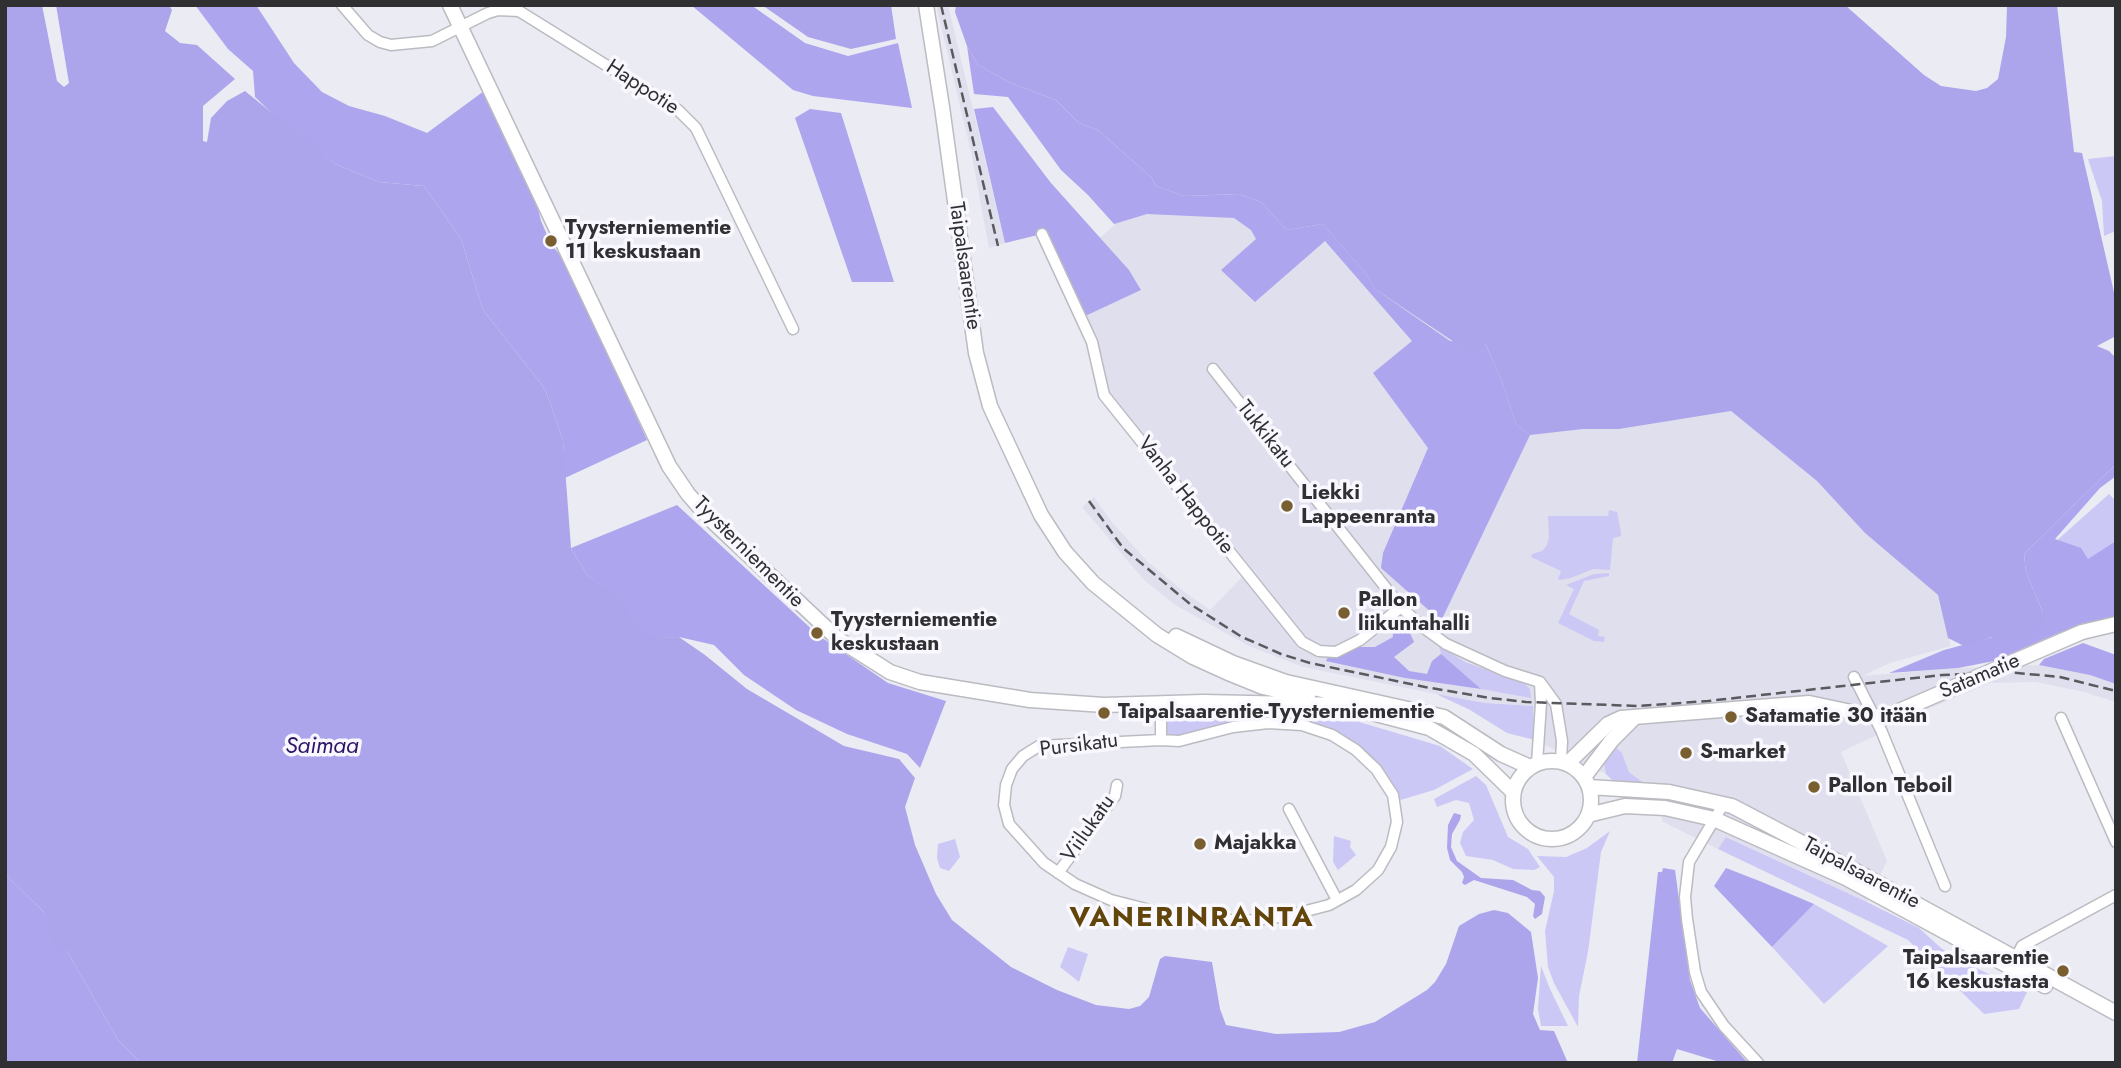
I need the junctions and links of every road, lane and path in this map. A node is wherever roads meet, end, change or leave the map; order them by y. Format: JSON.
{"nodes":[{"id":1,"x":342,"y":5,"type":"edge"},
{"id":2,"x":450,"y":5,"type":"edge"},
{"id":3,"x":926,"y":5,"type":"edge"},
{"id":4,"x":461,"y":26,"type":"junction"},
{"id":5,"x":1042,"y":233,"type":"dead end"},
{"id":6,"x":793,"y":329,"type":"dead end"},
{"id":7,"x":1213,"y":369,"type":"dead end"},
{"id":8,"x":1041,"y":515,"type":"junction"},
{"id":9,"x":1401,"y":607,"type":"junction"},
{"id":10,"x":2116,"y":624,"type":"edge"},
{"id":11,"x":1854,"y":677,"type":"dead end"},
{"id":12,"x":1286,"y":682,"type":"junction"},
{"id":13,"x":1540,"y":682,"type":"junction"},
{"id":14,"x":1263,"y":687,"type":"junction"},
{"id":15,"x":1203,"y":702,"type":"junction"},
{"id":16,"x":1161,"y":704,"type":"junction"},
{"id":17,"x":1342,"y":705,"type":"junction"},
{"id":18,"x":1635,"y":717,"type":"junction"},
{"id":19,"x":1875,"y":717,"type":"junction"},
{"id":20,"x":2061,"y":718,"type":"dead end"},
{"id":21,"x":1161,"y":740,"type":"junction"},
{"id":22,"x":1564,"y":763,"type":"junction"},
{"id":23,"x":1534,"y":765,"type":"junction"},
{"id":24,"x":1587,"y":782,"type":"junction"},
{"id":25,"x":1117,"y":785,"type":"dead end"},
{"id":26,"x":1513,"y":792,"type":"junction"},
{"id":27,"x":1724,"y":803,"type":"junction"},
{"id":28,"x":1289,"y":809,"type":"dead end"},
{"id":29,"x":1588,"y":815,"type":"junction"},
{"id":30,"x":1714,"y":819,"type":"junction"},
{"id":31,"x":2116,"y":842,"type":"edge"},
{"id":32,"x":1058,"y":873,"type":"junction"},
{"id":33,"x":1945,"y":886,"type":"dead end"},
{"id":34,"x":2116,"y":895,"type":"edge"},
{"id":35,"x":1337,"y":900,"type":"junction"},
{"id":36,"x":2014,"y":962,"type":"junction"},
{"id":37,"x":2116,"y":1013,"type":"edge"},
{"id":38,"x":2116,"y":1022,"type":"edge"},
{"id":39,"x":1758,"y":1063,"type":"edge"}],
"edges":[{"from":1,"to":4,"type":"street","name":"Happotie"},
{"from":2,"to":4,"type":"main road","name":"Tyysterniementie"},
{"from":3,"to":8,"type":"main road","name":"Taipalsaarentie"},
{"from":4,"to":6,"type":"street","name":"Happotie"},
{"from":4,"to":16,"type":"main road","name":"Tyysterniementie"},
{"from":5,"to":9,"type":"street","name":"Vanha Happotie"},
{"from":7,"to":9,"type":"street","name":"Tukkikatu"},
{"from":8,"to":12,"type":"main road","name":"Taipalsaarentie"},
{"from":8,"to":14,"type":"main road","name":"Taipalsaarentie"},
{"from":9,"to":13,"type":"street","name":"Tukkikatu"},
{"from":10,"to":19,"type":"main road","name":"Satamatie"},
{"from":11,"to":19,"type":"street"},
{"from":12,"to":14,"type":"main road","name":"Tyysterniementie"},
{"from":12,"to":23,"type":"main road","name":"Taipalsaarentie"},
{"from":13,"to":22,"type":"street"},
{"from":13,"to":23,"type":"street"},
{"from":14,"to":15,"type":"main road","name":"Tyysterniementie"},
{"from":14,"to":17,"type":"main road","name":"Taipalsaarentie"},
{"from":15,"to":16,"type":"main road","name":"Tyysterniementie"},
{"from":15,"to":17,"type":"main road","name":"Tyysterniementie"},
{"from":16,"to":21,"type":"street"},
{"from":17,"to":26,"type":"main road","name":"Taipalsaarentie"},
{"from":18,"to":19,"type":"main road","name":"Satamatie"},
{"from":18,"to":22,"type":"main road","name":"Satamatie"},
{"from":18,"to":24,"type":"main road"},
{"from":19,"to":33,"type":"street"},
{"from":20,"to":31,"type":"street"},
{"from":21,"to":32,"type":"street","name":"Pursikatu"},
{"from":21,"to":35,"type":"street","name":"Pursikatu"},
{"from":22,"to":23,"type":"main road"},
{"from":22,"to":24,"type":"main road"},
{"from":23,"to":26,"type":"main road"},
{"from":24,"to":27,"type":"main road","name":"Taipalsaarentie"},
{"from":24,"to":29,"type":"main road"},
{"from":25,"to":32,"type":"street","name":"Viilukatu"},
{"from":26,"to":29,"type":"main road"},
{"from":27,"to":30,"type":"street"},
{"from":27,"to":36,"type":"main road","name":"Taipalsaarentie"},
{"from":28,"to":35,"type":"street"},
{"from":29,"to":30,"type":"main road","name":"Taipalsaarentie"},
{"from":30,"to":36,"type":"main road","name":"Taipalsaarentie"},
{"from":30,"to":39,"type":"street"},
{"from":32,"to":35,"type":"street","name":"Pursikatu"},
{"from":34,"to":36,"type":"street"},
{"from":36,"to":37,"type":"main road","name":"Taipalsaarentie"},
{"from":36,"to":38,"type":"main road","name":"Taipalsaarentie"}]}
